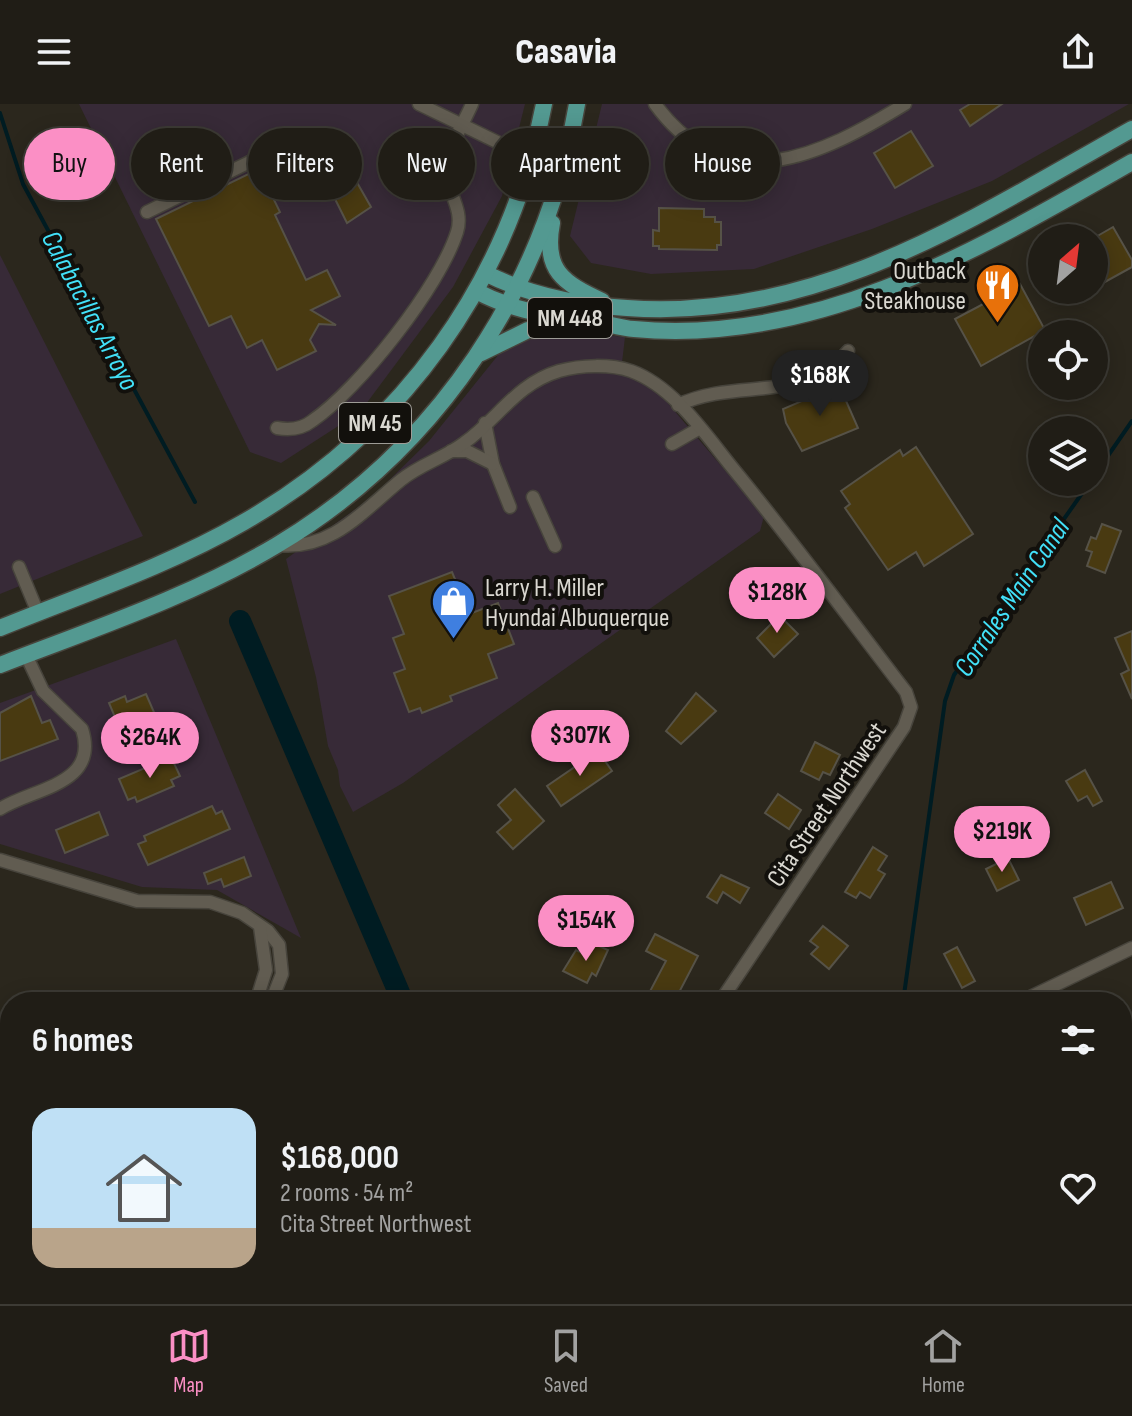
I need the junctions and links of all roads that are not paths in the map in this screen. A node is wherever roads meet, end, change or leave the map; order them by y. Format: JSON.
{"nodes":[{"id":1,"x":419,"y":104,"type":"edge"},
{"id":2,"x":472,"y":104,"type":"edge"},
{"id":3,"x":544,"y":104,"type":"edge"},
{"id":4,"x":577,"y":104,"type":"edge"},
{"id":5,"x":655,"y":104,"type":"edge"},
{"id":6,"x":905,"y":104,"type":"edge"},
{"id":7,"x":464,"y":126,"type":"junction"},
{"id":8,"x":539,"y":128,"type":"edge"},
{"id":9,"x":572,"y":128,"type":"edge"},
{"id":10,"x":1132,"y":129,"type":"edge"},
{"id":11,"x":491,"y":139,"type":"edge"},
{"id":12,"x":1132,"y":162,"type":"edge"},
{"id":13,"x":248,"y":163,"type":"edge"},
{"id":14,"x":516,"y":200,"type":"edge"},
{"id":15,"x":554,"y":200,"type":"edge"},
{"id":16,"x":557,"y":200,"type":"edge"},
{"id":17,"x":147,"y":212,"type":"dead end"},
{"id":18,"x":487,"y":274,"type":"junction"},
{"id":19,"x":517,"y":289,"type":"junction"},
{"id":20,"x":476,"y":291,"type":"junction"},
{"id":21,"x":507,"y":308,"type":"junction"},
{"id":22,"x":618,"y":308,"type":"junction"},
{"id":23,"x":634,"y":329,"type":"junction"},
{"id":24,"x":848,"y":351,"type":"dead end"},
{"id":25,"x":479,"y":354,"type":"junction"},
{"id":26,"x":678,"y":405,"type":"junction"},
{"id":27,"x":485,"y":423,"type":"junction"},
{"id":28,"x":277,"y":428,"type":"dead end"},
{"id":29,"x":700,"y":428,"type":"junction"},
{"id":30,"x":672,"y":444,"type":"dead end"},
{"id":31,"x":451,"y":451,"type":"junction"},
{"id":32,"x":493,"y":464,"type":"junction"},
{"id":33,"x":533,"y":497,"type":"dead end"},
{"id":34,"x":510,"y":507,"type":"dead end"},
{"id":35,"x":278,"y":545,"type":"junction"},
{"id":36,"x":555,"y":546,"type":"dead end"},
{"id":37,"x":19,"y":567,"type":"dead end"},
{"id":38,"x":38,"y":613,"type":"junction"},
{"id":39,"x":4,"y":627,"type":"edge"},
{"id":40,"x":26,"y":655,"type":"junction"},
{"id":41,"x":0,"y":665,"type":"edge"},
{"id":42,"x":0,"y":809,"type":"edge"},
{"id":43,"x":0,"y":860,"type":"edge"},
{"id":44,"x":260,"y":927,"type":"junction"},
{"id":45,"x":1132,"y":948,"type":"edge"},
{"id":46,"x":259,"y":992,"type":"edge"},
{"id":47,"x":275,"y":992,"type":"edge"},
{"id":48,"x":727,"y":992,"type":"edge"},
{"id":49,"x":1041,"y":992,"type":"edge"}],
"edges":[{"from":1,"to":7,"type":"street"},
{"from":2,"to":7,"type":"street"},
{"from":3,"to":8,"type":"main road","number":"NM 45"},
{"from":4,"to":9,"type":"main road","number":"NM 45"},
{"from":5,"to":6,"type":"street"},
{"from":7,"to":11,"type":"street"},
{"from":7,"to":28,"type":"street"},
{"from":10,"to":22,"type":"main road","number":"NM 448"},
{"from":12,"to":23,"type":"main road","number":"NM 448"},
{"from":13,"to":17,"type":"street"},
{"from":14,"to":18,"type":"main road","number":"NM 45"},
{"from":15,"to":19,"type":"main road","number":"NM 45"},
{"from":16,"to":22,"type":"main road"},
{"from":18,"to":19,"type":"main road","number":"NM 448"},
{"from":18,"to":20,"type":"main road","number":"NM 45"},
{"from":19,"to":21,"type":"main road","number":"NM 45"},
{"from":19,"to":22,"type":"main road","number":"NM 448"},
{"from":20,"to":21,"type":"main road","number":"NM 448"},
{"from":20,"to":38,"type":"main road","number":"NM 45"},
{"from":21,"to":23,"type":"main road","number":"NM 448"},
{"from":21,"to":25,"type":"main road","number":"NM 45"},
{"from":23,"to":25,"type":"main road"},
{"from":24,"to":26,"type":"street"},
{"from":25,"to":35,"type":"main road","number":"NM 45"},
{"from":26,"to":27,"type":"street","name":"Cita Street Northwest"},
{"from":26,"to":29,"type":"street","name":"Cita Street Northwest"},
{"from":27,"to":31,"type":"street","name":"Cita Street Northwest"},
{"from":27,"to":32,"type":"street"},
{"from":29,"to":30,"type":"street"},
{"from":29,"to":48,"type":"street","name":"Cita Street Northwest"},
{"from":31,"to":32,"type":"street"},
{"from":31,"to":35,"type":"street","name":"Cita Street Northwest"},
{"from":32,"to":34,"type":"street"},
{"from":33,"to":36,"type":"street"},
{"from":35,"to":40,"type":"main road","number":"NM 45"},
{"from":37,"to":38,"type":"street"},
{"from":38,"to":39,"type":"main road","number":"NM 45"},
{"from":40,"to":41,"type":"main road","number":"NM 45"},
{"from":40,"to":42,"type":"street"},
{"from":43,"to":44,"type":"street"},
{"from":44,"to":46,"type":"street"},
{"from":44,"to":47,"type":"street"},
{"from":45,"to":49,"type":"street"}]}
